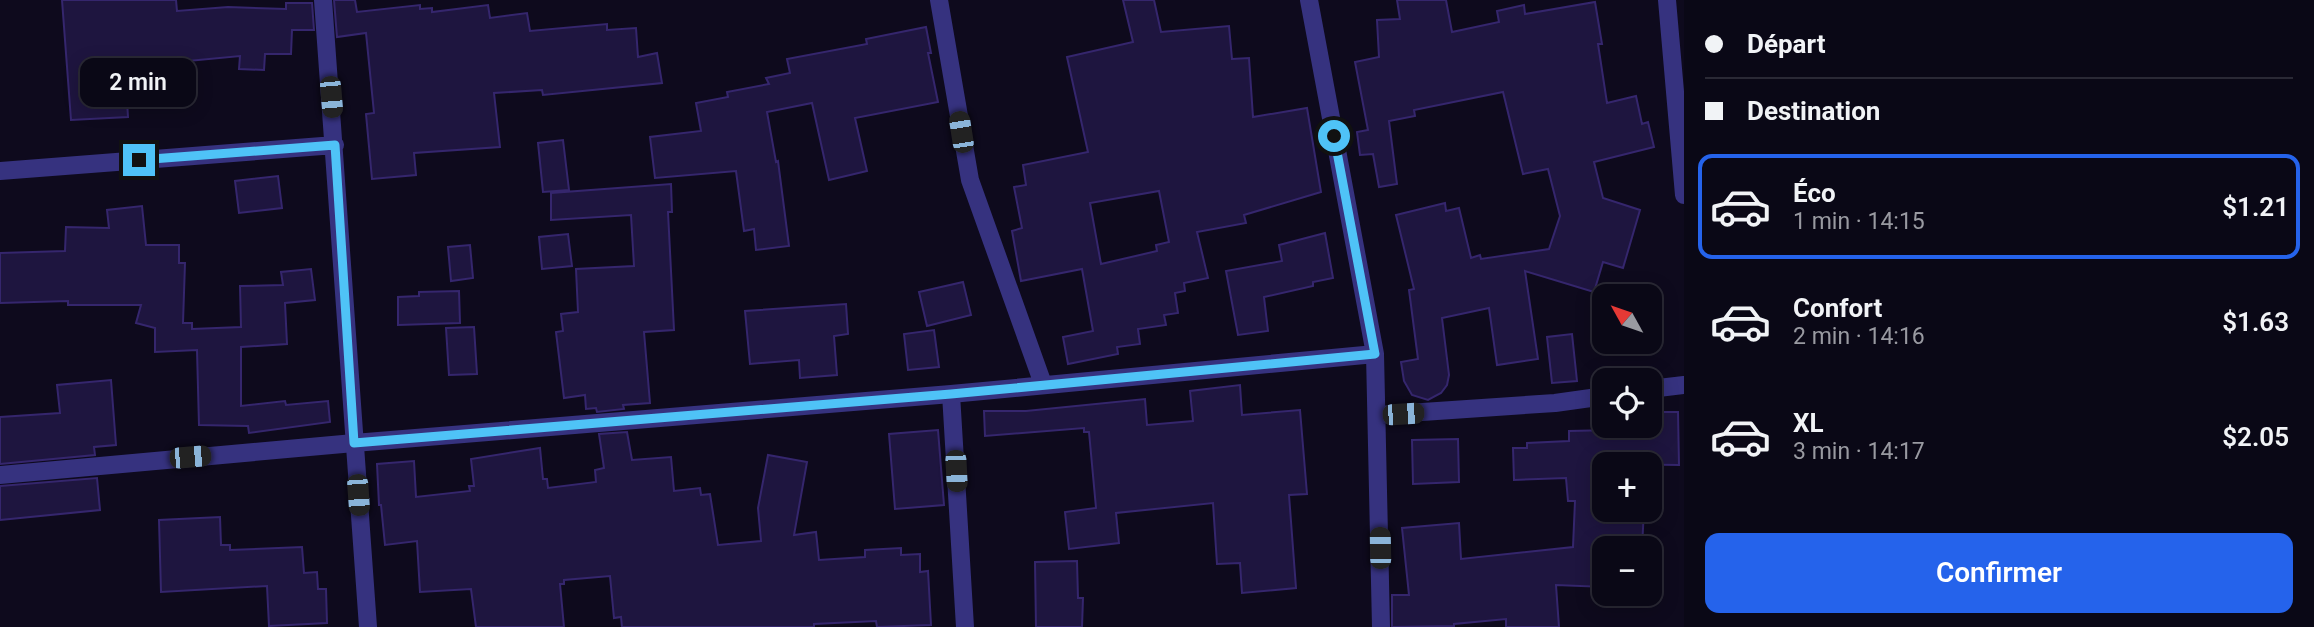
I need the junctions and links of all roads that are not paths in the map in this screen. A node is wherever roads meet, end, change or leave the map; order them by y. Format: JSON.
{"nodes":[{"id":1,"x":323,"y":0,"type":"edge"},
{"id":2,"x":939,"y":0,"type":"edge"},
{"id":3,"x":1309,"y":0,"type":"edge"},
{"id":4,"x":1667,"y":0,"type":"edge"},
{"id":5,"x":335,"y":145,"type":"junction"},
{"id":6,"x":0,"y":171,"type":"edge"},
{"id":7,"x":1684,"y":195,"type":"edge"},
{"id":8,"x":1375,"y":354,"type":"junction"},
{"id":9,"x":1043,"y":384,"type":"junction"},
{"id":10,"x":1684,"y":385,"type":"edge"},
{"id":11,"x":1662,"y":388,"type":"edge"},
{"id":12,"x":951,"y":394,"type":"junction"},
{"id":13,"x":1592,"y":398,"type":"edge"},
{"id":14,"x":1378,"y":415,"type":"junction"},
{"id":15,"x":354,"y":443,"type":"junction"},
{"id":16,"x":0,"y":475,"type":"edge"},
{"id":17,"x":368,"y":627,"type":"edge"},
{"id":18,"x":965,"y":627,"type":"edge"},
{"id":19,"x":1381,"y":627,"type":"edge"}],
"edges":[{"from":1,"to":5,"type":"street"},
{"from":2,"to":9,"type":"street"},
{"from":3,"to":8,"type":"street"},
{"from":4,"to":7,"type":"street"},
{"from":5,"to":6,"type":"street"},
{"from":5,"to":15,"type":"street"},
{"from":8,"to":9,"type":"street"},
{"from":8,"to":14,"type":"street"},
{"from":9,"to":12,"type":"street"},
{"from":10,"to":11,"type":"street"},
{"from":12,"to":15,"type":"street"},
{"from":12,"to":18,"type":"street"},
{"from":13,"to":14,"type":"street"},
{"from":14,"to":19,"type":"street"},
{"from":15,"to":16,"type":"street"},
{"from":15,"to":17,"type":"street"}]}
